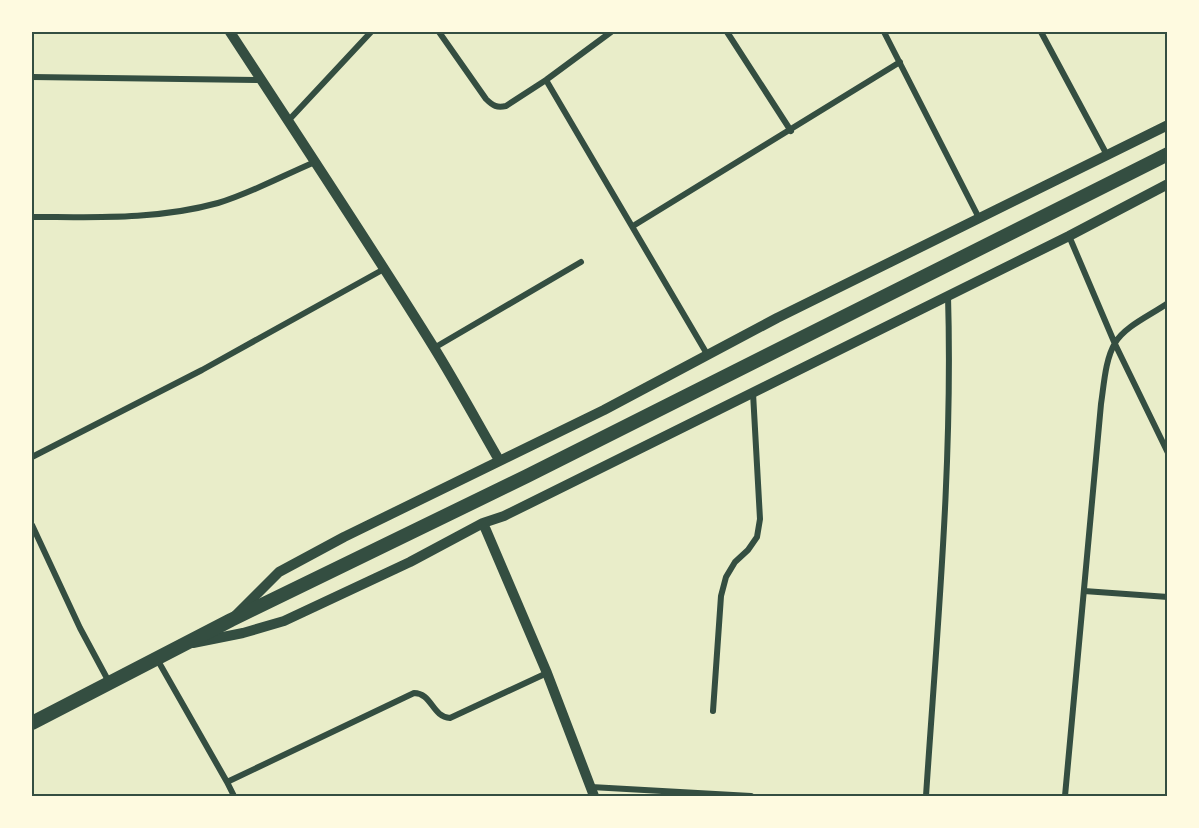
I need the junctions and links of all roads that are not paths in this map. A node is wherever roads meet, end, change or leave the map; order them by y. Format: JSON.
{"nodes":[{"id":1,"x":230,"y":32,"type":"edge"},
{"id":2,"x":371,"y":32,"type":"edge"},
{"id":3,"x":439,"y":32,"type":"edge"},
{"id":4,"x":611,"y":32,"type":"edge"},
{"id":5,"x":728,"y":32,"type":"edge"},
{"id":6,"x":884,"y":32,"type":"edge"},
{"id":7,"x":1041,"y":32,"type":"edge"},
{"id":8,"x":900,"y":62,"type":"junction"},
{"id":9,"x":32,"y":77,"type":"edge"},
{"id":10,"x":262,"y":80,"type":"junction"},
{"id":11,"x":546,"y":80,"type":"junction"},
{"id":12,"x":287,"y":122,"type":"junction"},
{"id":13,"x":1167,"y":125,"type":"edge"},
{"id":14,"x":791,"y":131,"type":"junction"},
{"id":15,"x":1167,"y":154,"type":"edge"},
{"id":16,"x":1107,"y":155,"type":"junction"},
{"id":17,"x":315,"y":162,"type":"junction"},
{"id":18,"x":1167,"y":184,"type":"edge"},
{"id":19,"x":32,"y":217,"type":"edge"},
{"id":20,"x":979,"y":218,"type":"junction"},
{"id":21,"x":633,"y":226,"type":"junction"},
{"id":22,"x":1069,"y":236,"type":"junction"},
{"id":23,"x":580,"y":262,"type":"dead end"},
{"id":24,"x":384,"y":269,"type":"junction"},
{"id":25,"x":948,"y":296,"type":"junction"},
{"id":26,"x":1167,"y":303,"type":"edge"},
{"id":27,"x":1115,"y":344,"type":"junction"},
{"id":28,"x":434,"y":348,"type":"junction"},
{"id":29,"x":707,"y":354,"type":"junction"},
{"id":30,"x":753,"y":393,"type":"junction"},
{"id":31,"x":1167,"y":453,"type":"edge"},
{"id":32,"x":32,"y":457,"type":"edge"},
{"id":33,"x":499,"y":460,"type":"junction"},
{"id":34,"x":483,"y":523,"type":"junction"},
{"id":35,"x":32,"y":525,"type":"edge"},
{"id":36,"x":1084,"y":591,"type":"junction"},
{"id":37,"x":1167,"y":597,"type":"edge"},
{"id":38,"x":231,"y":620,"type":"junction"},
{"id":39,"x":184,"y":645,"type":"junction"},
{"id":40,"x":157,"y":659,"type":"junction"},
{"id":41,"x":547,"y":673,"type":"junction"},
{"id":42,"x":109,"y":682,"type":"junction"},
{"id":43,"x":712,"y":711,"type":"dead end"},
{"id":44,"x":32,"y":723,"type":"edge"},
{"id":45,"x":228,"y":782,"type":"junction"},
{"id":46,"x":592,"y":792,"type":"edge"},
{"id":47,"x":234,"y":796,"type":"edge"},
{"id":48,"x":751,"y":796,"type":"edge"},
{"id":49,"x":926,"y":796,"type":"edge"},
{"id":50,"x":1065,"y":796,"type":"edge"}],
"edges":[{"from":1,"to":10,"type":"street"},
{"from":2,"to":12,"type":"street"},
{"from":3,"to":11,"type":"street"},
{"from":4,"to":11,"type":"street"},
{"from":5,"to":14,"type":"street"},
{"from":6,"to":8,"type":"street"},
{"from":7,"to":16,"type":"street"},
{"from":8,"to":14,"type":"street"},
{"from":8,"to":20,"type":"street"},
{"from":9,"to":10,"type":"street"},
{"from":10,"to":12,"type":"street"},
{"from":11,"to":21,"type":"street"},
{"from":12,"to":17,"type":"street"},
{"from":13,"to":16,"type":"street"},
{"from":14,"to":21,"type":"street"},
{"from":15,"to":38,"type":"main road"},
{"from":16,"to":20,"type":"street"},
{"from":17,"to":19,"type":"street"},
{"from":17,"to":24,"type":"street"},
{"from":18,"to":22,"type":"street"},
{"from":20,"to":29,"type":"street"},
{"from":21,"to":29,"type":"street"},
{"from":22,"to":25,"type":"street"},
{"from":22,"to":27,"type":"street"},
{"from":23,"to":28,"type":"street"},
{"from":24,"to":28,"type":"street"},
{"from":24,"to":32,"type":"street"},
{"from":25,"to":30,"type":"street"},
{"from":25,"to":49,"type":"street"},
{"from":26,"to":27,"type":"street"},
{"from":27,"to":31,"type":"street"},
{"from":27,"to":36,"type":"street"},
{"from":28,"to":33,"type":"street"},
{"from":29,"to":33,"type":"street"},
{"from":30,"to":34,"type":"street"},
{"from":30,"to":43,"type":"street"},
{"from":33,"to":38,"type":"street"},
{"from":34,"to":39,"type":"street"},
{"from":34,"to":41,"type":"street"},
{"from":35,"to":42,"type":"street"},
{"from":36,"to":37,"type":"street"},
{"from":36,"to":50,"type":"street"},
{"from":38,"to":39,"type":"main road"},
{"from":39,"to":40,"type":"main road"},
{"from":40,"to":42,"type":"main road"},
{"from":40,"to":45,"type":"street"},
{"from":41,"to":45,"type":"street"},
{"from":41,"to":46,"type":"street"},
{"from":42,"to":44,"type":"main road"},
{"from":45,"to":47,"type":"street"},
{"from":46,"to":48,"type":"street"}]}
